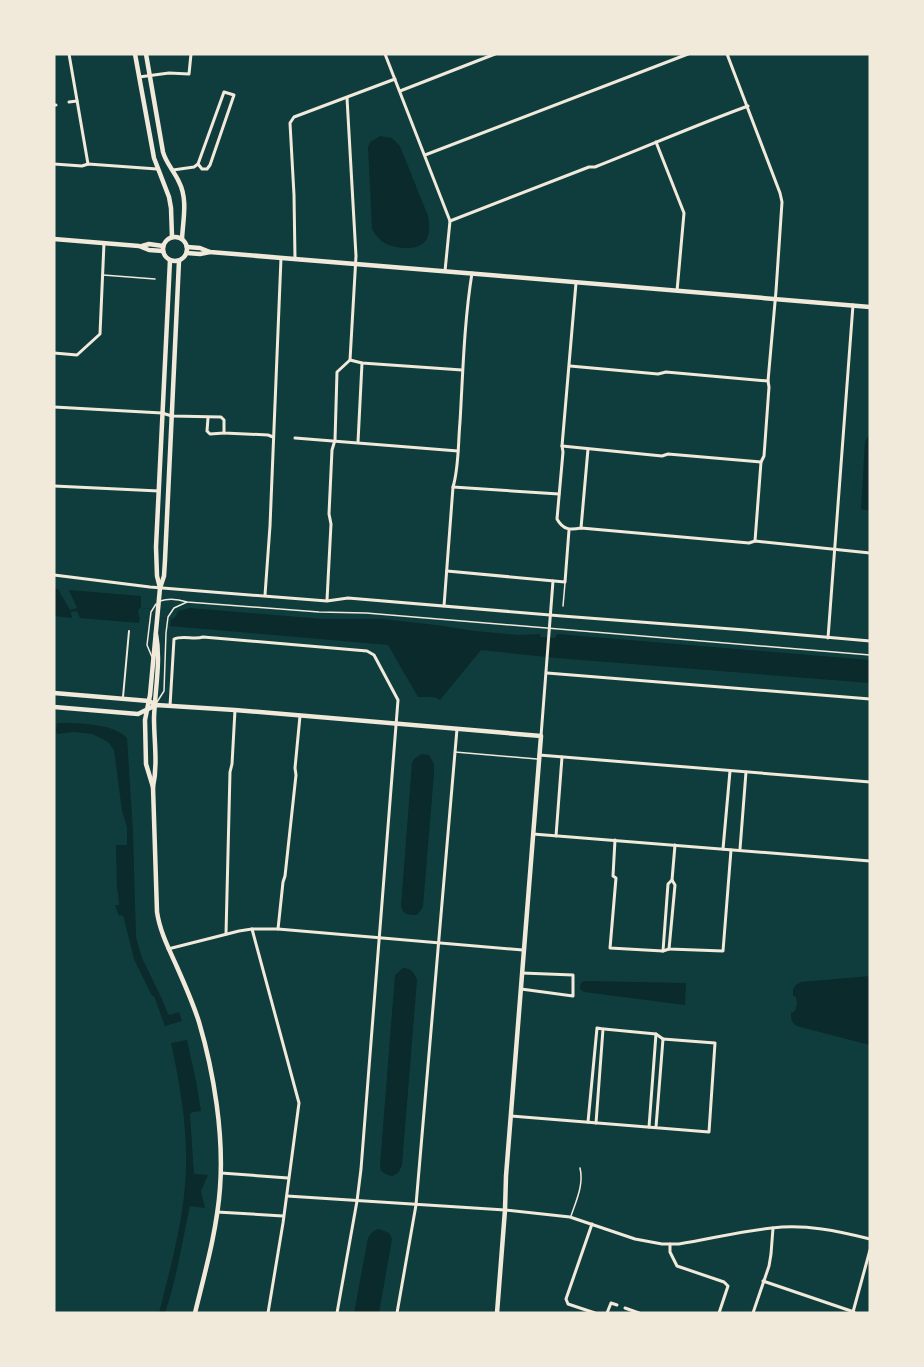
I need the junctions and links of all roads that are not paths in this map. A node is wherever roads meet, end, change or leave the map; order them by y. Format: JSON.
{"nodes":[{"id":1,"x":69,"y":54,"type":"edge"},
{"id":2,"x":135,"y":54,"type":"edge"},
{"id":3,"x":146,"y":54,"type":"edge"},
{"id":4,"x":191,"y":54,"type":"edge"},
{"id":5,"x":385,"y":54,"type":"edge"},
{"id":6,"x":495,"y":54,"type":"edge"},
{"id":7,"x":688,"y":54,"type":"edge"},
{"id":8,"x":728,"y":54,"type":"edge"},
{"id":9,"x":70,"y":59,"type":"junction"},
{"id":10,"x":62,"y":61,"type":"dead end"},
{"id":11,"x":150,"y":75,"type":"junction"},
{"id":12,"x":139,"y":77,"type":"junction"},
{"id":13,"x":395,"y":79,"type":"junction"},
{"id":14,"x":400,"y":91,"type":"junction"},
{"id":15,"x":347,"y":98,"type":"junction"},
{"id":16,"x":77,"y":101,"type":"junction"},
{"id":17,"x":69,"y":102,"type":"dead end"},
{"id":18,"x":748,"y":106,"type":"junction"},
{"id":19,"x":656,"y":142,"type":"junction"},
{"id":20,"x":425,"y":155,"type":"junction"},
{"id":21,"x":54,"y":164,"type":"edge"},
{"id":22,"x":88,"y":164,"type":"junction"},
{"id":23,"x":198,"y":164,"type":"junction"},
{"id":24,"x":157,"y":169,"type":"junction"},
{"id":25,"x":171,"y":170,"type":"junction"},
{"id":26,"x":450,"y":221,"type":"junction"},
{"id":27,"x":172,"y":237,"type":"junction"},
{"id":28,"x":54,"y":239,"type":"edge"},
{"id":29,"x":182,"y":239,"type":"junction"},
{"id":30,"x":104,"y":243,"type":"junction"},
{"id":31,"x":163,"y":249,"type":"junction"},
{"id":32,"x":187,"y":250,"type":"junction"},
{"id":33,"x":281,"y":258,"type":"junction"},
{"id":34,"x":295,"y":259,"type":"junction"},
{"id":35,"x":170,"y":260,"type":"junction"},
{"id":36,"x":179,"y":261,"type":"junction"},
{"id":37,"x":355,"y":265,"type":"junction"},
{"id":38,"x":445,"y":271,"type":"junction"},
{"id":39,"x":472,"y":273,"type":"junction"},
{"id":40,"x":102,"y":275,"type":"junction"},
{"id":41,"x":155,"y":279,"type":"dead end"},
{"id":42,"x":576,"y":283,"type":"junction"},
{"id":43,"x":677,"y":291,"type":"junction"},
{"id":44,"x":775,"y":299,"type":"junction"},
{"id":45,"x":853,"y":305,"type":"junction"},
{"id":46,"x":870,"y":307,"type":"edge"},
{"id":47,"x":54,"y":353,"type":"edge"},
{"id":48,"x":350,"y":360,"type":"junction"},
{"id":49,"x":362,"y":363,"type":"junction"},
{"id":50,"x":570,"y":366,"type":"junction"},
{"id":51,"x":462,"y":370,"type":"junction"},
{"id":52,"x":768,"y":381,"type":"junction"},
{"id":53,"x":54,"y":407,"type":"edge"},
{"id":54,"x":162,"y":413,"type":"junction"},
{"id":55,"x":172,"y":416,"type":"junction"},
{"id":56,"x":208,"y":417,"type":"junction"},
{"id":57,"x":224,"y":433,"type":"junction"},
{"id":58,"x":273,"y":437,"type":"junction"},
{"id":59,"x":295,"y":438,"type":"dead end"},
{"id":60,"x":335,"y":440,"type":"junction"},
{"id":61,"x":358,"y":442,"type":"junction"},
{"id":62,"x":562,"y":447,"type":"junction"},
{"id":63,"x":588,"y":449,"type":"junction"},
{"id":64,"x":458,"y":451,"type":"junction"},
{"id":65,"x":761,"y":462,"type":"junction"},
{"id":66,"x":54,"y":486,"type":"edge"},
{"id":67,"x":453,"y":487,"type":"junction"},
{"id":68,"x":159,"y":491,"type":"junction"},
{"id":69,"x":559,"y":494,"type":"junction"},
{"id":70,"x":581,"y":528,"type":"junction"},
{"id":71,"x":569,"y":530,"type":"junction"},
{"id":72,"x":755,"y":541,"type":"junction"},
{"id":73,"x":834,"y":550,"type":"junction"},
{"id":74,"x":870,"y":553,"type":"edge"},
{"id":75,"x":447,"y":571,"type":"junction"},
{"id":76,"x":54,"y":575,"type":"edge"},
{"id":77,"x":553,"y":581,"type":"junction"},
{"id":78,"x":565,"y":582,"type":"junction"},
{"id":79,"x":160,"y":588,"type":"junction"},
{"id":80,"x":265,"y":596,"type":"junction"},
{"id":81,"x":327,"y":601,"type":"junction"},
{"id":82,"x":159,"y":602,"type":"junction"},
{"id":83,"x":187,"y":602,"type":"junction"},
{"id":84,"x":444,"y":606,"type":"junction"},
{"id":85,"x":563,"y":606,"type":"dead end"},
{"id":86,"x":155,"y":609,"type":"junction"},
{"id":87,"x":551,"y":615,"type":"junction"},
{"id":88,"x":550,"y":628,"type":"junction"},
{"id":89,"x":129,"y":631,"type":"dead end"},
{"id":90,"x":156,"y":634,"type":"junction"},
{"id":91,"x":828,"y":638,"type":"junction"},
{"id":92,"x":870,"y":641,"type":"edge"},
{"id":93,"x":870,"y":655,"type":"edge"},
{"id":94,"x":153,"y":658,"type":"junction"},
{"id":95,"x":547,"y":673,"type":"junction"},
{"id":96,"x":54,"y":693,"type":"edge"},
{"id":97,"x":123,"y":699,"type":"junction"},
{"id":98,"x":870,"y":699,"type":"edge"},
{"id":99,"x":149,"y":701,"type":"junction"},
{"id":100,"x":156,"y":705,"type":"junction"},
{"id":101,"x":170,"y":706,"type":"junction"},
{"id":102,"x":54,"y":707,"type":"edge"},
{"id":103,"x":147,"y":710,"type":"junction"},
{"id":104,"x":235,"y":710,"type":"junction"},
{"id":105,"x":300,"y":716,"type":"junction"},
{"id":106,"x":397,"y":724,"type":"junction"},
{"id":107,"x":457,"y":729,"type":"junction"},
{"id":108,"x":541,"y":736,"type":"junction"},
{"id":109,"x":455,"y":752,"type":"junction"},
{"id":110,"x":539,"y":757,"type":"junction"},
{"id":111,"x":562,"y":757,"type":"junction"},
{"id":112,"x":730,"y":771,"type":"junction"},
{"id":113,"x":746,"y":772,"type":"junction"},
{"id":114,"x":870,"y":782,"type":"edge"},
{"id":115,"x":153,"y":787,"type":"junction"},
{"id":116,"x":534,"y":834,"type":"junction"},
{"id":117,"x":556,"y":836,"type":"junction"},
{"id":118,"x":615,"y":840,"type":"junction"},
{"id":119,"x":675,"y":845,"type":"junction"},
{"id":120,"x":723,"y":849,"type":"junction"},
{"id":121,"x":740,"y":849,"type":"junction"},
{"id":122,"x":731,"y":850,"type":"junction"},
{"id":123,"x":870,"y":861,"type":"edge"},
{"id":124,"x":672,"y":880,"type":"junction"},
{"id":125,"x":252,"y":929,"type":"junction"},
{"id":126,"x":278,"y":930,"type":"junction"},
{"id":127,"x":226,"y":934,"type":"junction"},
{"id":128,"x":379,"y":938,"type":"junction"},
{"id":129,"x":439,"y":943,"type":"junction"},
{"id":130,"x":168,"y":949,"type":"junction"},
{"id":131,"x":669,"y":949,"type":"junction"},
{"id":132,"x":524,"y":950,"type":"junction"},
{"id":133,"x":663,"y":951,"type":"junction"},
{"id":134,"x":522,"y":974,"type":"junction"},
{"id":135,"x":521,"y":988,"type":"junction"},
{"id":136,"x":603,"y":1029,"type":"junction"},
{"id":137,"x":656,"y":1034,"type":"junction"},
{"id":138,"x":663,"y":1039,"type":"junction"},
{"id":139,"x":511,"y":1116,"type":"junction"},
{"id":140,"x":588,"y":1122,"type":"junction"},
{"id":141,"x":596,"y":1123,"type":"junction"},
{"id":142,"x":649,"y":1127,"type":"junction"},
{"id":143,"x":656,"y":1127,"type":"junction"},
{"id":144,"x":580,"y":1168,"type":"dead end"},
{"id":145,"x":221,"y":1173,"type":"junction"},
{"id":146,"x":288,"y":1178,"type":"junction"},
{"id":147,"x":287,"y":1196,"type":"junction"},
{"id":148,"x":357,"y":1201,"type":"junction"},
{"id":149,"x":416,"y":1205,"type":"junction"},
{"id":150,"x":505,"y":1210,"type":"junction"},
{"id":151,"x":217,"y":1212,"type":"junction"},
{"id":152,"x":283,"y":1216,"type":"junction"},
{"id":153,"x":570,"y":1217,"type":"junction"},
{"id":154,"x":592,"y":1224,"type":"junction"},
{"id":155,"x":772,"y":1228,"type":"junction"},
{"id":156,"x":870,"y":1239,"type":"edge"},
{"id":157,"x":670,"y":1245,"type":"junction"},
{"id":158,"x":870,"y":1250,"type":"edge"},
{"id":159,"x":764,"y":1281,"type":"junction"},
{"id":160,"x":617,"y":1305,"type":"dead end"},
{"id":161,"x":625,"y":1308,"type":"dead end"},
{"id":162,"x":195,"y":1313,"type":"edge"},
{"id":163,"x":267,"y":1313,"type":"edge"},
{"id":164,"x":337,"y":1313,"type":"edge"},
{"id":165,"x":397,"y":1313,"type":"edge"},
{"id":166,"x":497,"y":1313,"type":"edge"},
{"id":167,"x":595,"y":1313,"type":"edge"},
{"id":168,"x":607,"y":1313,"type":"edge"},
{"id":169,"x":639,"y":1313,"type":"edge"},
{"id":170,"x":719,"y":1313,"type":"edge"},
{"id":171,"x":753,"y":1313,"type":"edge"},
{"id":172,"x":853,"y":1313,"type":"edge"}],
"edges":[{"from":1,"to":9,"type":"street"},
{"from":2,"to":12,"type":"main road"},
{"from":3,"to":11,"type":"main road"},
{"from":4,"to":11,"type":"street"},
{"from":5,"to":13,"type":"street"},
{"from":6,"to":14,"type":"street"},
{"from":7,"to":20,"type":"street"},
{"from":8,"to":18,"type":"street"},
{"from":9,"to":10,"type":"street"},
{"from":9,"to":16,"type":"street"},
{"from":11,"to":12,"type":"street"},
{"from":11,"to":25,"type":"main road"},
{"from":12,"to":24,"type":"main road"},
{"from":13,"to":14,"type":"street"},
{"from":13,"to":15,"type":"street"},
{"from":14,"to":20,"type":"street"},
{"from":15,"to":34,"type":"street"},
{"from":15,"to":37,"type":"street"},
{"from":16,"to":17,"type":"street"},
{"from":16,"to":22,"type":"street"},
{"from":18,"to":19,"type":"street"},
{"from":18,"to":44,"type":"street"},
{"from":19,"to":26,"type":"street"},
{"from":19,"to":43,"type":"street"},
{"from":20,"to":26,"type":"street"},
{"from":21,"to":22,"type":"street"},
{"from":22,"to":24,"type":"street"},
{"from":23,"to":23,"type":"street"},
{"from":23,"to":25,"type":"street"},
{"from":24,"to":27,"type":"main road"},
{"from":25,"to":29,"type":"main road"},
{"from":26,"to":38,"type":"street"},
{"from":27,"to":29,"type":"main road"},
{"from":27,"to":31,"type":"main road"},
{"from":28,"to":30,"type":"main road"},
{"from":29,"to":32,"type":"main road"},
{"from":30,"to":31,"type":"main road"},
{"from":30,"to":40,"type":"street"},
{"from":31,"to":35,"type":"main road"},
{"from":32,"to":33,"type":"main road"},
{"from":32,"to":36,"type":"main road"},
{"from":33,"to":34,"type":"main road"},
{"from":33,"to":58,"type":"street"},
{"from":34,"to":37,"type":"main road"},
{"from":35,"to":36,"type":"main road"},
{"from":35,"to":54,"type":"main road"},
{"from":36,"to":55,"type":"main road"},
{"from":37,"to":38,"type":"main road"},
{"from":37,"to":48,"type":"street"},
{"from":38,"to":39,"type":"main road"},
{"from":39,"to":42,"type":"main road"},
{"from":39,"to":51,"type":"street"},
{"from":40,"to":41,"type":"lane"},
{"from":40,"to":47,"type":"street"},
{"from":42,"to":43,"type":"main road"},
{"from":42,"to":50,"type":"street"},
{"from":43,"to":44,"type":"main road"},
{"from":44,"to":45,"type":"main road"},
{"from":44,"to":52,"type":"street"},
{"from":45,"to":46,"type":"main road"},
{"from":45,"to":73,"type":"street"},
{"from":48,"to":49,"type":"street"},
{"from":48,"to":60,"type":"street"},
{"from":49,"to":51,"type":"street"},
{"from":49,"to":61,"type":"street"},
{"from":50,"to":52,"type":"street"},
{"from":50,"to":62,"type":"street"},
{"from":51,"to":64,"type":"street"},
{"from":52,"to":65,"type":"street"},
{"from":53,"to":54,"type":"street"},
{"from":54,"to":55,"type":"street"},
{"from":54,"to":68,"type":"main road"},
{"from":55,"to":56,"type":"street"},
{"from":55,"to":79,"type":"main road"},
{"from":56,"to":57,"type":"street"},
{"from":56,"to":57,"type":"street"},
{"from":57,"to":58,"type":"street"},
{"from":58,"to":80,"type":"street"},
{"from":59,"to":60,"type":"street"},
{"from":60,"to":61,"type":"street"},
{"from":60,"to":81,"type":"street"},
{"from":61,"to":64,"type":"street"},
{"from":62,"to":63,"type":"street"},
{"from":62,"to":69,"type":"street"},
{"from":63,"to":65,"type":"street"},
{"from":63,"to":70,"type":"street"},
{"from":64,"to":67,"type":"street"},
{"from":65,"to":72,"type":"street"},
{"from":66,"to":68,"type":"street"},
{"from":67,"to":69,"type":"street"},
{"from":67,"to":75,"type":"street"},
{"from":68,"to":79,"type":"main road"},
{"from":69,"to":71,"type":"street"},
{"from":70,"to":71,"type":"street"},
{"from":70,"to":72,"type":"street"},
{"from":71,"to":78,"type":"street"},
{"from":72,"to":73,"type":"street"},
{"from":73,"to":74,"type":"street"},
{"from":73,"to":91,"type":"street"},
{"from":75,"to":77,"type":"street"},
{"from":75,"to":84,"type":"street"},
{"from":76,"to":79,"type":"street"},
{"from":77,"to":78,"type":"street"},
{"from":77,"to":87,"type":"street"},
{"from":78,"to":85,"type":"lane"},
{"from":79,"to":80,"type":"street"},
{"from":79,"to":82,"type":"main road"},
{"from":80,"to":81,"type":"street"},
{"from":81,"to":84,"type":"street"},
{"from":82,"to":83,"type":"lane"},
{"from":82,"to":86,"type":"main road"},
{"from":83,"to":88,"type":"lane"},
{"from":83,"to":100,"type":"lane"},
{"from":84,"to":87,"type":"street"},
{"from":86,"to":90,"type":"main road"},
{"from":86,"to":94,"type":"lane"},
{"from":87,"to":88,"type":"street"},
{"from":87,"to":91,"type":"street"},
{"from":88,"to":93,"type":"lane"},
{"from":88,"to":95,"type":"street"},
{"from":89,"to":97,"type":"street"},
{"from":90,"to":94,"type":"main road"},
{"from":90,"to":100,"type":"main road"},
{"from":91,"to":92,"type":"street"},
{"from":94,"to":99,"type":"main road"},
{"from":95,"to":98,"type":"street"},
{"from":95,"to":108,"type":"street"},
{"from":96,"to":97,"type":"main road"},
{"from":97,"to":99,"type":"main road"},
{"from":99,"to":100,"type":"main road"},
{"from":99,"to":103,"type":"main road"},
{"from":100,"to":101,"type":"main road"},
{"from":100,"to":103,"type":"main road"},
{"from":100,"to":115,"type":"main road"},
{"from":101,"to":104,"type":"main road"},
{"from":101,"to":106,"type":"street"},
{"from":102,"to":103,"type":"main road"},
{"from":103,"to":115,"type":"main road"},
{"from":104,"to":105,"type":"main road"},
{"from":104,"to":127,"type":"street"},
{"from":105,"to":106,"type":"main road"},
{"from":105,"to":126,"type":"street"},
{"from":106,"to":107,"type":"main road"},
{"from":106,"to":128,"type":"street"},
{"from":107,"to":108,"type":"main road"},
{"from":107,"to":109,"type":"street"},
{"from":108,"to":110,"type":"main road"},
{"from":109,"to":110,"type":"lane"},
{"from":109,"to":129,"type":"street"},
{"from":110,"to":111,"type":"street"},
{"from":110,"to":116,"type":"main road"},
{"from":111,"to":112,"type":"street"},
{"from":111,"to":117,"type":"street"},
{"from":112,"to":113,"type":"street"},
{"from":112,"to":120,"type":"street"},
{"from":113,"to":114,"type":"street"},
{"from":113,"to":121,"type":"street"},
{"from":115,"to":130,"type":"main road"},
{"from":116,"to":117,"type":"street"},
{"from":116,"to":132,"type":"main road"},
{"from":117,"to":118,"type":"street"},
{"from":118,"to":119,"type":"street"},
{"from":118,"to":133,"type":"street"},
{"from":119,"to":120,"type":"street"},
{"from":119,"to":124,"type":"street"},
{"from":120,"to":122,"type":"street"},
{"from":121,"to":122,"type":"street"},
{"from":121,"to":123,"type":"street"},
{"from":122,"to":131,"type":"street"},
{"from":124,"to":131,"type":"street"},
{"from":124,"to":133,"type":"street"},
{"from":125,"to":126,"type":"street"},
{"from":125,"to":127,"type":"street"},
{"from":125,"to":146,"type":"street"},
{"from":126,"to":128,"type":"street"},
{"from":127,"to":130,"type":"street"},
{"from":128,"to":129,"type":"street"},
{"from":128,"to":148,"type":"street"},
{"from":129,"to":132,"type":"street"},
{"from":129,"to":149,"type":"street"},
{"from":130,"to":145,"type":"main road"},
{"from":131,"to":133,"type":"street"},
{"from":132,"to":134,"type":"main road"},
{"from":134,"to":135,"type":"main road"},
{"from":134,"to":135,"type":"street"},
{"from":135,"to":139,"type":"main road"},
{"from":136,"to":137,"type":"street"},
{"from":136,"to":140,"type":"street"},
{"from":136,"to":141,"type":"street"},
{"from":137,"to":138,"type":"street"},
{"from":137,"to":142,"type":"street"},
{"from":138,"to":143,"type":"street"},
{"from":138,"to":143,"type":"street"},
{"from":139,"to":140,"type":"street"},
{"from":139,"to":150,"type":"main road"},
{"from":140,"to":141,"type":"street"},
{"from":141,"to":142,"type":"street"},
{"from":142,"to":143,"type":"street"},
{"from":144,"to":153,"type":"lane"},
{"from":145,"to":146,"type":"street"},
{"from":145,"to":151,"type":"main road"},
{"from":146,"to":147,"type":"street"},
{"from":147,"to":148,"type":"street"},
{"from":147,"to":152,"type":"street"},
{"from":148,"to":149,"type":"street"},
{"from":148,"to":164,"type":"street"},
{"from":149,"to":150,"type":"street"},
{"from":149,"to":165,"type":"street"},
{"from":150,"to":153,"type":"street"},
{"from":150,"to":166,"type":"main road"},
{"from":151,"to":152,"type":"street"},
{"from":151,"to":162,"type":"main road"},
{"from":152,"to":163,"type":"street"},
{"from":153,"to":154,"type":"street"},
{"from":154,"to":157,"type":"street"},
{"from":154,"to":167,"type":"street"},
{"from":155,"to":156,"type":"street"},
{"from":155,"to":157,"type":"street"},
{"from":155,"to":159,"type":"street"},
{"from":157,"to":170,"type":"street"},
{"from":158,"to":172,"type":"street"},
{"from":159,"to":171,"type":"street"},
{"from":159,"to":172,"type":"street"},
{"from":160,"to":168,"type":"street"},
{"from":161,"to":169,"type":"street"}]}
